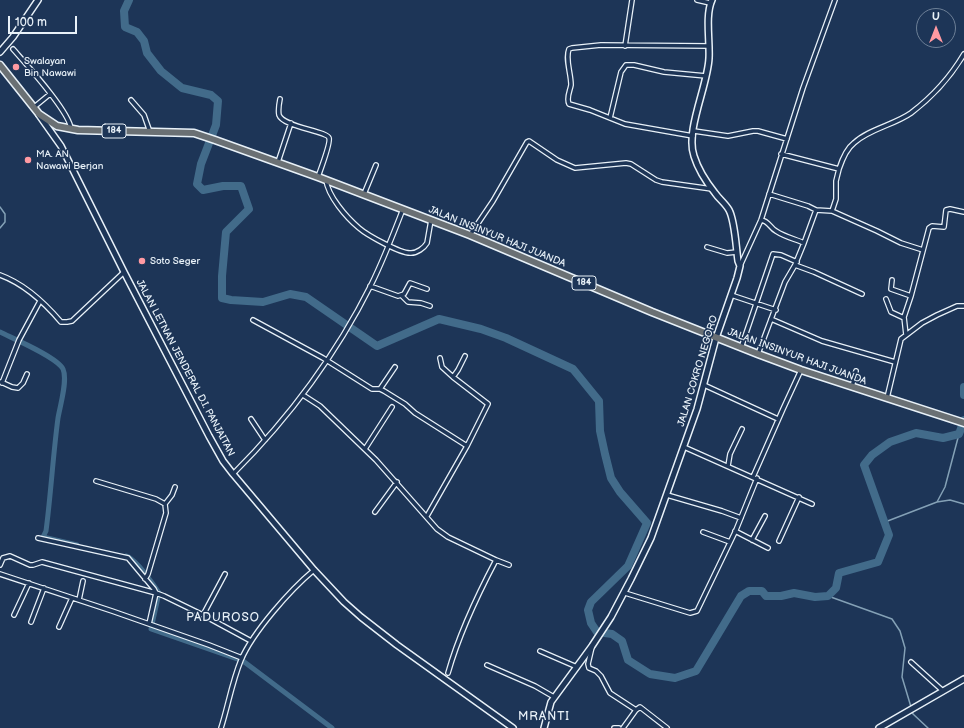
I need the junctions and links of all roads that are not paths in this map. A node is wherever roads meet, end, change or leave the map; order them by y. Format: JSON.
{"nodes":[{"id":1,"x":38,"y":0,"type":"edge"},
{"id":2,"x":632,"y":0,"type":"edge"},
{"id":3,"x":697,"y":0,"type":"edge"},
{"id":4,"x":835,"y":0,"type":"edge"},
{"id":5,"x":711,"y":2,"type":"edge"},
{"id":6,"x":625,"y":46,"type":"junction"},
{"id":7,"x":709,"y":46,"type":"junction"},
{"id":8,"x":13,"y":49,"type":"dead end"},
{"id":9,"x":0,"y":52,"type":"edge"},
{"id":10,"x":964,"y":54,"type":"edge"},
{"id":11,"x":1,"y":70,"type":"edge"},
{"id":12,"x":706,"y":76,"type":"junction"},
{"id":13,"x":50,"y":94,"type":"junction"},
{"id":14,"x":280,"y":99,"type":"dead end"},
{"id":15,"x":131,"y":100,"type":"dead end"},
{"id":16,"x":33,"y":108,"type":"junction"},
{"id":17,"x":39,"y":114,"type":"junction"},
{"id":18,"x":610,"y":118,"type":"junction"},
{"id":19,"x":291,"y":123,"type":"junction"},
{"id":20,"x":70,"y":129,"type":"junction"},
{"id":21,"x":150,"y":132,"type":"junction"},
{"id":22,"x":693,"y":133,"type":"junction"},
{"id":23,"x":787,"y":140,"type":"junction"},
{"id":24,"x":781,"y":154,"type":"junction"},
{"id":25,"x":278,"y":162,"type":"junction"},
{"id":26,"x":376,"y":165,"type":"dead end"},
{"id":27,"x":838,"y":169,"type":"junction"},
{"id":28,"x":318,"y":177,"type":"junction"},
{"id":29,"x":326,"y":180,"type":"junction"},
{"id":30,"x":712,"y":189,"type":"junction"},
{"id":31,"x":364,"y":194,"type":"junction"},
{"id":32,"x":768,"y":194,"type":"junction"},
{"id":33,"x":403,"y":209,"type":"junction"},
{"id":34,"x":816,"y":210,"type":"junction"},
{"id":35,"x":832,"y":211,"type":"junction"},
{"id":36,"x":964,"y":212,"type":"edge"},
{"id":37,"x":431,"y":220,"type":"junction"},
{"id":38,"x":761,"y":220,"type":"junction"},
{"id":39,"x":470,"y":236,"type":"junction"},
{"id":40,"x":804,"y":243,"type":"junction"},
{"id":41,"x":388,"y":246,"type":"junction"},
{"id":42,"x":707,"y":247,"type":"dead end"},
{"id":43,"x":923,"y":250,"type":"junction"},
{"id":44,"x":737,"y":252,"type":"junction"},
{"id":45,"x":796,"y":263,"type":"junction"},
{"id":46,"x":740,"y":266,"type":"junction"},
{"id":47,"x":124,"y":272,"type":"junction"},
{"id":48,"x":0,"y":275,"type":"edge"},
{"id":49,"x":892,"y":280,"type":"dead end"},
{"id":50,"x":370,"y":286,"type":"junction"},
{"id":51,"x":427,"y":289,"type":"dead end"},
{"id":52,"x":862,"y":294,"type":"dead end"},
{"id":53,"x":731,"y":295,"type":"junction"},
{"id":54,"x":402,"y":296,"type":"junction"},
{"id":55,"x":911,"y":296,"type":"junction"},
{"id":56,"x":886,"y":299,"type":"dead end"},
{"id":57,"x":40,"y":301,"type":"junction"},
{"id":58,"x":756,"y":304,"type":"junction"},
{"id":59,"x":430,"y":306,"type":"dead end"},
{"id":60,"x":964,"y":306,"type":"edge"},
{"id":61,"x":776,"y":310,"type":"junction"},
{"id":62,"x":904,"y":318,"type":"junction"},
{"id":63,"x":771,"y":319,"type":"junction"},
{"id":64,"x":252,"y":320,"type":"dead end"},
{"id":65,"x":906,"y":335,"type":"junction"},
{"id":66,"x":716,"y":338,"type":"junction"},
{"id":67,"x":741,"y":348,"type":"junction"},
{"id":68,"x":758,"y":354,"type":"junction"},
{"id":69,"x":464,"y":356,"type":"dead end"},
{"id":70,"x":440,"y":358,"type":"dead end"},
{"id":71,"x":326,"y":360,"type":"junction"},
{"id":72,"x":896,"y":362,"type":"junction"},
{"id":73,"x":395,"y":367,"type":"dead end"},
{"id":74,"x":801,"y":370,"type":"junction"},
{"id":75,"x":856,"y":371,"type":"dead end"},
{"id":76,"x":27,"y":374,"type":"dead end"},
{"id":77,"x":452,"y":377,"type":"junction"},
{"id":78,"x":1,"y":382,"type":"edge"},
{"id":79,"x":704,"y":385,"type":"junction"},
{"id":80,"x":852,"y":387,"type":"junction"},
{"id":81,"x":380,"y":389,"type":"junction"},
{"id":82,"x":303,"y":395,"type":"junction"},
{"id":83,"x":887,"y":399,"type":"junction"},
{"id":84,"x":392,"y":407,"type":"dead end"},
{"id":85,"x":251,"y":419,"type":"dead end"},
{"id":86,"x":778,"y":419,"type":"junction"},
{"id":87,"x":964,"y":423,"type":"edge"},
{"id":88,"x":742,"y":429,"type":"dead end"},
{"id":89,"x":265,"y":440,"type":"junction"},
{"id":90,"x":467,"y":446,"type":"junction"},
{"id":91,"x":684,"y":447,"type":"junction"},
{"id":92,"x":365,"y":449,"type":"junction"},
{"id":93,"x":728,"y":466,"type":"junction"},
{"id":94,"x":233,"y":474,"type":"junction"},
{"id":95,"x":755,"y":478,"type":"junction"},
{"id":96,"x":96,"y":481,"type":"dead end"},
{"id":97,"x":397,"y":482,"type":"junction"},
{"id":98,"x":175,"y":487,"type":"dead end"},
{"id":99,"x":667,"y":495,"type":"junction"},
{"id":100,"x":799,"y":498,"type":"junction"},
{"id":101,"x":165,"y":504,"type":"junction"},
{"id":102,"x":812,"y":504,"type":"dead end"},
{"id":103,"x":375,"y":512,"type":"dead end"},
{"id":104,"x":427,"y":516,"type":"junction"},
{"id":105,"x":765,"y":516,"type":"dead end"},
{"id":106,"x":741,"y":518,"type":"junction"},
{"id":107,"x":703,"y":532,"type":"dead end"},
{"id":108,"x":735,"y":532,"type":"junction"},
{"id":109,"x":38,"y":538,"type":"dead end"},
{"id":110,"x":752,"y":540,"type":"junction"},
{"id":111,"x":779,"y":541,"type":"dead end"},
{"id":112,"x":730,"y":542,"type":"junction"},
{"id":113,"x":768,"y":548,"type":"dead end"},
{"id":114,"x":496,"y":560,"type":"junction"},
{"id":115,"x":0,"y":565,"type":"edge"},
{"id":116,"x":509,"y":565,"type":"dead end"},
{"id":117,"x":314,"y":570,"type":"junction"},
{"id":118,"x":0,"y":574,"type":"edge"},
{"id":119,"x":225,"y":574,"type":"dead end"},
{"id":120,"x":146,"y":577,"type":"junction"},
{"id":121,"x":83,"y":581,"type":"dead end"},
{"id":122,"x":29,"y":583,"type":"junction"},
{"id":123,"x":44,"y":588,"type":"junction"},
{"id":124,"x":625,"y":593,"type":"junction"},
{"id":125,"x":158,"y":594,"type":"junction"},
{"id":126,"x":72,"y":598,"type":"junction"},
{"id":127,"x":79,"y":600,"type":"junction"},
{"id":128,"x":14,"y":615,"type":"dead end"},
{"id":129,"x":203,"y":615,"type":"junction"},
{"id":130,"x":31,"y":622,"type":"dead end"},
{"id":131,"x":150,"y":624,"type":"junction"},
{"id":132,"x":59,"y":627,"type":"dead end"},
{"id":133,"x":251,"y":641,"type":"junction"},
{"id":134,"x":592,"y":646,"type":"junction"},
{"id":135,"x":540,"y":651,"type":"dead end"},
{"id":136,"x":241,"y":660,"type":"junction"},
{"id":137,"x":911,"y":662,"type":"dead end"},
{"id":138,"x":487,"y":665,"type":"dead end"},
{"id":139,"x":577,"y":667,"type":"junction"},
{"id":140,"x":448,"y":673,"type":"dead end"},
{"id":141,"x":964,"y":679,"type":"edge"},
{"id":142,"x":943,"y":691,"type":"junction"},
{"id":143,"x":554,"y":697,"type":"junction"},
{"id":144,"x":636,"y":710,"type":"junction"},
{"id":145,"x":221,"y":728,"type":"edge"},
{"id":146,"x":513,"y":728,"type":"edge"},
{"id":147,"x":544,"y":728,"type":"edge"},
{"id":148,"x":614,"y":728,"type":"edge"},
{"id":149,"x":619,"y":728,"type":"edge"},
{"id":150,"x":623,"y":728,"type":"edge"},
{"id":151,"x":667,"y":728,"type":"edge"},
{"id":152,"x":879,"y":728,"type":"edge"}],
"edges":[{"from":1,"to":9,"type":"street"},
{"from":2,"to":6,"type":"street"},
{"from":3,"to":5,"type":"street"},
{"from":4,"to":23,"type":"street"},
{"from":5,"to":7,"type":"street","name":"JALAN COKRO NEGORO"},
{"from":6,"to":7,"type":"street"},
{"from":6,"to":18,"type":"street"},
{"from":7,"to":12,"type":"street","name":"JALAN COKRO NEGORO"},
{"from":8,"to":13,"type":"street"},
{"from":10,"to":27,"type":"street"},
{"from":11,"to":16,"type":"main road","number":"184"},
{"from":12,"to":18,"type":"street"},
{"from":12,"to":22,"type":"street","name":"JALAN COKRO NEGORO"},
{"from":13,"to":16,"type":"street"},
{"from":13,"to":20,"type":"street"},
{"from":14,"to":19,"type":"street"},
{"from":15,"to":21,"type":"street"},
{"from":16,"to":17,"type":"main road","number":"184"},
{"from":17,"to":20,"type":"main road","name":"JALAN INSINYUR HAJI JUANDA","number":"184"},
{"from":17,"to":47,"type":"street","name":"JALAN LETNAN JENDERAL D.I. PANJAITAN"},
{"from":18,"to":22,"type":"street"},
{"from":19,"to":25,"type":"street"},
{"from":19,"to":28,"type":"street"},
{"from":20,"to":21,"type":"main road","name":"JALAN INSINYUR HAJI JUANDA","number":"184"},
{"from":21,"to":25,"type":"main road","name":"JALAN INSINYUR HAJI JUANDA","number":"184"},
{"from":22,"to":23,"type":"street"},
{"from":22,"to":30,"type":"street","name":"JALAN COKRO NEGORO"},
{"from":23,"to":24,"type":"street"},
{"from":24,"to":27,"type":"street"},
{"from":24,"to":32,"type":"street"},
{"from":25,"to":28,"type":"main road","name":"JALAN INSINYUR HAJI JUANDA","number":"184"},
{"from":26,"to":31,"type":"street"},
{"from":27,"to":35,"type":"street"},
{"from":28,"to":29,"type":"main road","name":"JALAN INSINYUR HAJI JUANDA","number":"184"},
{"from":29,"to":31,"type":"main road","name":"JALAN INSINYUR HAJI JUANDA","number":"184"},
{"from":29,"to":41,"type":"street"},
{"from":30,"to":39,"type":"street"},
{"from":30,"to":44,"type":"street","name":"JALAN COKRO NEGORO"},
{"from":31,"to":33,"type":"main road","name":"JALAN INSINYUR HAJI JUANDA","number":"184"},
{"from":32,"to":34,"type":"street"},
{"from":32,"to":38,"type":"street"},
{"from":33,"to":37,"type":"main road","name":"JALAN INSINYUR HAJI JUANDA","number":"184"},
{"from":33,"to":41,"type":"street"},
{"from":34,"to":35,"type":"street"},
{"from":34,"to":40,"type":"street"},
{"from":35,"to":43,"type":"street"},
{"from":36,"to":43,"type":"street"},
{"from":37,"to":39,"type":"main road","name":"JALAN INSINYUR HAJI JUANDA","number":"184"},
{"from":37,"to":41,"type":"street"},
{"from":38,"to":40,"type":"street"},
{"from":38,"to":46,"type":"street"},
{"from":39,"to":66,"type":"main road","name":"JALAN INSINYUR HAJI JUANDA","number":"184"},
{"from":40,"to":45,"type":"street"},
{"from":41,"to":50,"type":"street"},
{"from":42,"to":44,"type":"street"},
{"from":43,"to":55,"type":"street"},
{"from":44,"to":46,"type":"street","name":"JALAN COKRO NEGORO"},
{"from":45,"to":52,"type":"street"},
{"from":45,"to":58,"type":"street"},
{"from":45,"to":61,"type":"street"},
{"from":46,"to":53,"type":"street","name":"JALAN COKRO NEGORO"},
{"from":47,"to":57,"type":"street"},
{"from":47,"to":94,"type":"street","name":"JALAN LETNAN JENDERAL D.I. PANJAITAN"},
{"from":48,"to":57,"type":"street"},
{"from":49,"to":55,"type":"street"},
{"from":50,"to":54,"type":"street"},
{"from":50,"to":71,"type":"street"},
{"from":51,"to":54,"type":"street"},
{"from":53,"to":58,"type":"street"},
{"from":53,"to":66,"type":"street","name":"JALAN COKRO NEGORO"},
{"from":54,"to":59,"type":"street"},
{"from":55,"to":62,"type":"street"},
{"from":56,"to":62,"type":"street"},
{"from":57,"to":78,"type":"street"},
{"from":58,"to":61,"type":"street"},
{"from":58,"to":67,"type":"street"},
{"from":60,"to":65,"type":"street"},
{"from":61,"to":63,"type":"street"},
{"from":62,"to":65,"type":"street"},
{"from":63,"to":68,"type":"street"},
{"from":63,"to":72,"type":"street"},
{"from":64,"to":71,"type":"street"},
{"from":65,"to":72,"type":"street"},
{"from":66,"to":67,"type":"main road","name":"JALAN INSINYUR HAJI JUANDA","number":"184"},
{"from":66,"to":79,"type":"street","name":"JALAN COKRO NEGORO"},
{"from":67,"to":68,"type":"main road","name":"JALAN INSINYUR HAJI JUANDA","number":"184"},
{"from":68,"to":74,"type":"main road","name":"JALAN INSINYUR HAJI JUANDA","number":"184"},
{"from":69,"to":77,"type":"street"},
{"from":70,"to":77,"type":"street"},
{"from":71,"to":81,"type":"street"},
{"from":71,"to":82,"type":"street"},
{"from":72,"to":83,"type":"street"},
{"from":73,"to":81,"type":"street"},
{"from":74,"to":80,"type":"main road","name":"JALAN INSINYUR HAJI JUANDA","number":"184"},
{"from":74,"to":86,"type":"street"},
{"from":75,"to":80,"type":"street"},
{"from":76,"to":78,"type":"street"},
{"from":77,"to":90,"type":"street"},
{"from":79,"to":86,"type":"street"},
{"from":79,"to":91,"type":"street","name":"JALAN COKRO NEGORO"},
{"from":80,"to":83,"type":"main road","name":"JALAN INSINYUR HAJI JUANDA","number":"184"},
{"from":81,"to":90,"type":"street"},
{"from":82,"to":89,"type":"street"},
{"from":82,"to":92,"type":"street"},
{"from":83,"to":87,"type":"main road","name":"JALAN INSINYUR HAJI JUANDA","number":"184"},
{"from":84,"to":92,"type":"street"},
{"from":85,"to":89,"type":"street"},
{"from":86,"to":95,"type":"street"},
{"from":88,"to":93,"type":"street"},
{"from":89,"to":94,"type":"street"},
{"from":90,"to":104,"type":"street"},
{"from":91,"to":93,"type":"street"},
{"from":91,"to":99,"type":"street","name":"JALAN COKRO NEGORO"},
{"from":92,"to":97,"type":"street"},
{"from":93,"to":95,"type":"street"},
{"from":94,"to":117,"type":"street","name":"JALAN LETNAN JENDERAL D.I. PANJAITAN"},
{"from":95,"to":100,"type":"street"},
{"from":95,"to":106,"type":"street"},
{"from":96,"to":101,"type":"street"},
{"from":97,"to":103,"type":"street"},
{"from":97,"to":104,"type":"street"},
{"from":98,"to":101,"type":"street"},
{"from":99,"to":106,"type":"street"},
{"from":99,"to":124,"type":"street","name":"JALAN COKRO NEGORO"},
{"from":100,"to":102,"type":"street"},
{"from":100,"to":111,"type":"street"},
{"from":101,"to":120,"type":"street"},
{"from":104,"to":114,"type":"street"},
{"from":105,"to":110,"type":"street"},
{"from":106,"to":108,"type":"street"},
{"from":107,"to":112,"type":"street"},
{"from":108,"to":110,"type":"street"},
{"from":108,"to":112,"type":"street"},
{"from":109,"to":120,"type":"street"},
{"from":110,"to":113,"type":"street"},
{"from":112,"to":124,"type":"street"},
{"from":114,"to":116,"type":"street"},
{"from":114,"to":140,"type":"street"},
{"from":115,"to":125,"type":"street"},
{"from":117,"to":133,"type":"street"},
{"from":117,"to":146,"type":"street","name":"JALAN LETNAN JENDERAL D.I. PANJAITAN"},
{"from":118,"to":122,"type":"street"},
{"from":119,"to":129,"type":"street"},
{"from":120,"to":125,"type":"street"},
{"from":121,"to":127,"type":"street"},
{"from":122,"to":123,"type":"street"},
{"from":122,"to":128,"type":"street"},
{"from":123,"to":126,"type":"street"},
{"from":123,"to":130,"type":"street"},
{"from":124,"to":134,"type":"street","name":"JALAN COKRO NEGORO"},
{"from":125,"to":129,"type":"street"},
{"from":125,"to":131,"type":"street"},
{"from":126,"to":127,"type":"street"},
{"from":126,"to":132,"type":"street"},
{"from":127,"to":131,"type":"street"},
{"from":129,"to":133,"type":"street"},
{"from":131,"to":136,"type":"street"},
{"from":133,"to":136,"type":"street"},
{"from":134,"to":139,"type":"street","name":"JALAN COKRO NEGORO"},
{"from":134,"to":144,"type":"street"},
{"from":135,"to":139,"type":"street"},
{"from":136,"to":145,"type":"street"},
{"from":137,"to":142,"type":"street"},
{"from":138,"to":143,"type":"street"},
{"from":139,"to":143,"type":"street","name":"JALAN COKRO NEGORO"},
{"from":141,"to":142,"type":"street"},
{"from":142,"to":152,"type":"street"},
{"from":143,"to":147,"type":"street","name":"JALAN COKRO NEGORO"},
{"from":144,"to":150,"type":"street"},
{"from":144,"to":151,"type":"street"},
{"from":148,"to":149,"type":"street"}]}
